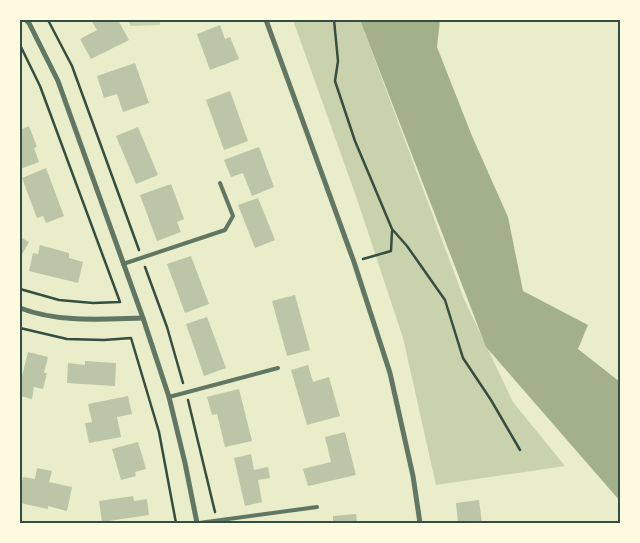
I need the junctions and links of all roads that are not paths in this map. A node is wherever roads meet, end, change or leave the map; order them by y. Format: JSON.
{"nodes":[{"id":1,"x":26,"y":20,"type":"edge"},
{"id":2,"x":266,"y":20,"type":"edge"},
{"id":3,"x":220,"y":183,"type":"dead end"},
{"id":4,"x":123,"y":264,"type":"junction"},
{"id":5,"x":20,"y":308,"type":"edge"},
{"id":6,"x":143,"y":318,"type":"junction"},
{"id":7,"x":278,"y":368,"type":"dead end"},
{"id":8,"x":169,"y":397,"type":"junction"},
{"id":9,"x":316,"y":507,"type":"dead end"},
{"id":10,"x":198,"y":523,"type":"edge"},
{"id":11,"x":420,"y":523,"type":"edge"}],
"edges":[{"from":1,"to":4,"type":"street"},
{"from":2,"to":11,"type":"street"},
{"from":3,"to":4,"type":"lane"},
{"from":4,"to":6,"type":"street"},
{"from":5,"to":6,"type":"street"},
{"from":6,"to":8,"type":"street"},
{"from":7,"to":8,"type":"lane"},
{"from":8,"to":10,"type":"street"},
{"from":9,"to":10,"type":"lane"}]}
